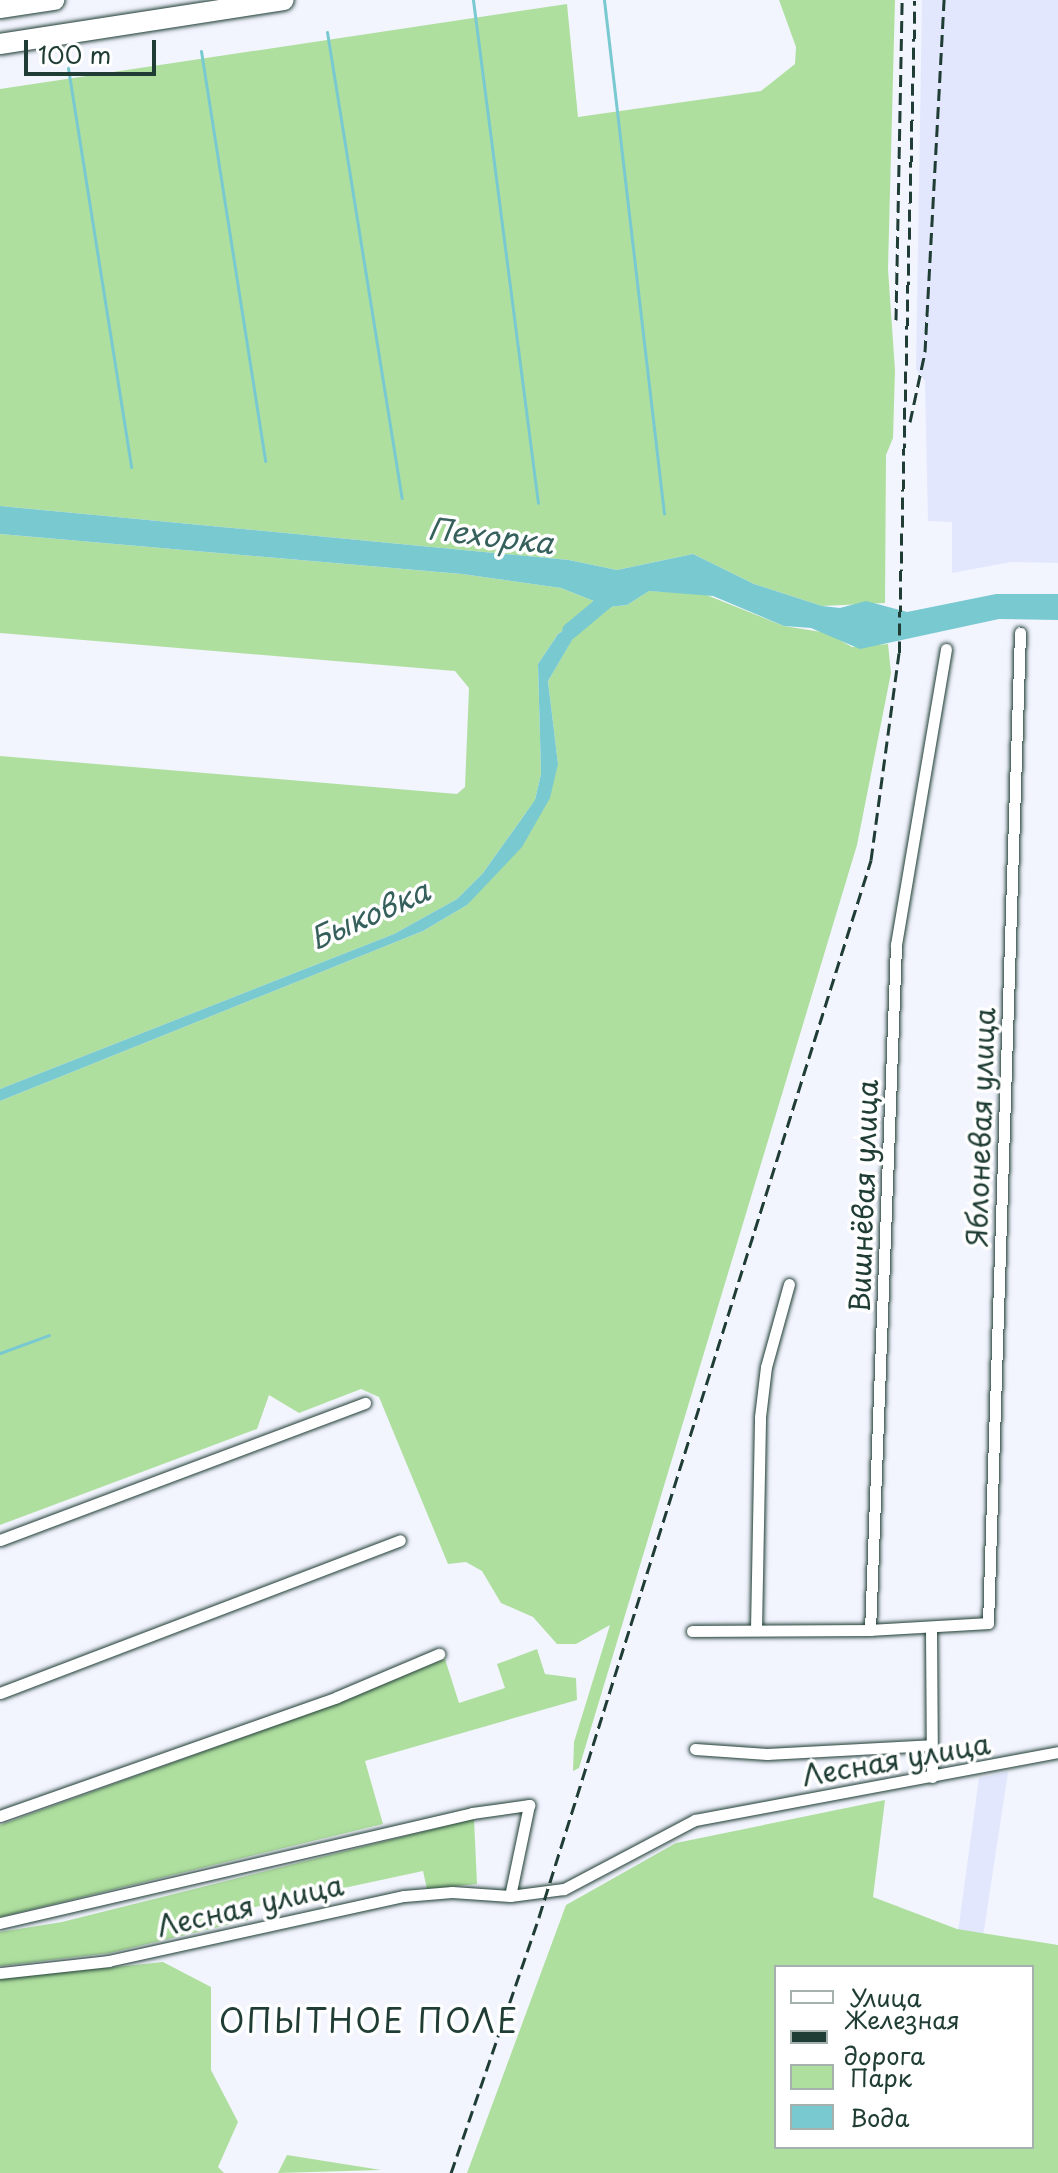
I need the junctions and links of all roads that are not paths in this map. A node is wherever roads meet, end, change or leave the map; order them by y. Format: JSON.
{"nodes":[{"id":1,"x":54,"y":0,"type":"edge"},
{"id":2,"x":284,"y":0,"type":"edge"},
{"id":3,"x":0,"y":8,"type":"edge"},
{"id":4,"x":0,"y":44,"type":"edge"},
{"id":5,"x":1020,"y":633,"type":"dead end"},
{"id":6,"x":946,"y":649,"type":"dead end"},
{"id":7,"x":789,"y":1284,"type":"dead end"},
{"id":8,"x":365,"y":1403,"type":"dead end"},
{"id":9,"x":0,"y":1540,"type":"edge"},
{"id":10,"x":400,"y":1540,"type":"dead end"},
{"id":11,"x":756,"y":1629,"type":"junction"},
{"id":12,"x":931,"y":1629,"type":"junction"},
{"id":13,"x":870,"y":1630,"type":"junction"},
{"id":14,"x":692,"y":1631,"type":"dead end"},
{"id":15,"x":439,"y":1654,"type":"dead end"},
{"id":16,"x":0,"y":1693,"type":"edge"},
{"id":17,"x":931,"y":1745,"type":"junction"},
{"id":18,"x":695,"y":1749,"type":"dead end"},
{"id":19,"x":1058,"y":1752,"type":"edge"},
{"id":20,"x":932,"y":1777,"type":"junction"},
{"id":21,"x":0,"y":1816,"type":"edge"},
{"id":22,"x":510,"y":1896,"type":"junction"},
{"id":23,"x":0,"y":1923,"type":"edge"},
{"id":24,"x":0,"y":1973,"type":"edge"}],
"edges":[{"from":1,"to":3,"type":"highway"},
{"from":2,"to":4,"type":"highway"},
{"from":5,"to":12,"type":"street","name":"Яблоневая улица"},
{"from":6,"to":13,"type":"street","name":"Вишнёвая улица"},
{"from":7,"to":11,"type":"street"},
{"from":8,"to":9,"type":"street"},
{"from":10,"to":16,"type":"street"},
{"from":11,"to":13,"type":"street"},
{"from":11,"to":14,"type":"street"},
{"from":12,"to":13,"type":"street"},
{"from":12,"to":17,"type":"street"},
{"from":15,"to":21,"type":"street"},
{"from":17,"to":18,"type":"street"},
{"from":17,"to":20,"type":"street"},
{"from":19,"to":20,"type":"street","name":"Лесная улица"},
{"from":20,"to":22,"type":"street","name":"Лесная улица"},
{"from":22,"to":23,"type":"street"},
{"from":22,"to":24,"type":"street","name":"Лесная улица"}]}
